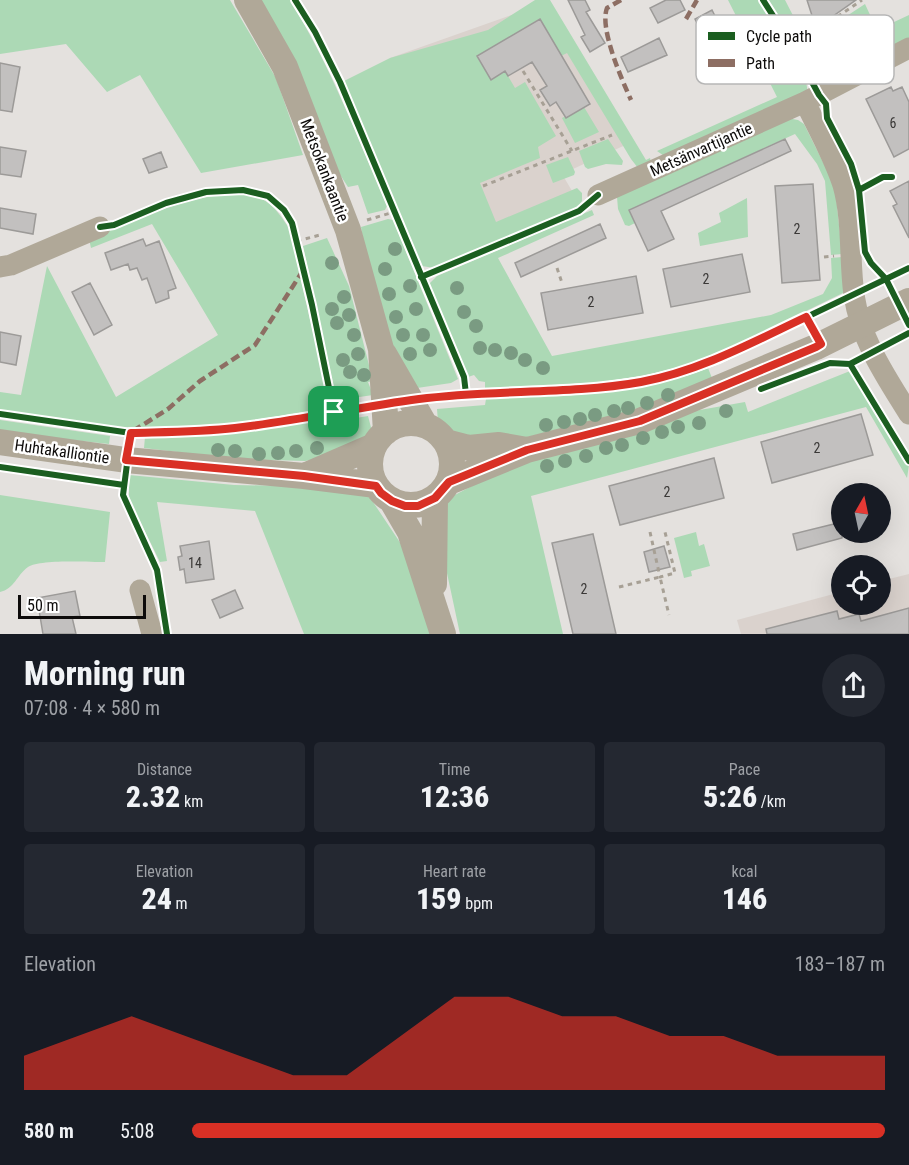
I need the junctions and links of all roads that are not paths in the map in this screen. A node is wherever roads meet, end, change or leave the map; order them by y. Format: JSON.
{"nodes":[{"id":1,"x":247,"y":0,"type":"edge"},
{"id":2,"x":909,"y":48,"type":"edge"},
{"id":3,"x":894,"y":56,"type":"edge"},
{"id":4,"x":840,"y":84,"type":"edge"},
{"id":5,"x":805,"y":102,"type":"junction"},
{"id":6,"x":598,"y":195,"type":"dead end"},
{"id":7,"x":100,"y":227,"type":"dead end"},
{"id":8,"x":0,"y":267,"type":"edge"},
{"id":9,"x":909,"y":301,"type":"edge"},
{"id":10,"x":861,"y":324,"type":"junction"},
{"id":11,"x":381,"y":349,"type":"junction"},
{"id":12,"x":909,"y":414,"type":"edge"},
{"id":13,"x":425,"y":425,"type":"junction"},
{"id":14,"x":380,"y":439,"type":"junction"},
{"id":15,"x":446,"y":441,"type":"junction"},
{"id":16,"x":0,"y":442,"type":"edge"},
{"id":17,"x":527,"y":450,"type":"junction"},
{"id":18,"x":304,"y":476,"type":"junction"},
{"id":19,"x":442,"y":490,"type":"junction"},
{"id":20,"x":384,"y":493,"type":"junction"},
{"id":21,"x":140,"y":590,"type":"dead end"},
{"id":22,"x":434,"y":606,"type":"junction"},
{"id":23,"x":152,"y":634,"type":"edge"},
{"id":24,"x":443,"y":634,"type":"edge"}],
"edges":[{"from":1,"to":11,"type":"street","name":"Metsokankaantie"},
{"from":2,"to":3,"type":"street","name":"Metsänvartijantie"},
{"from":4,"to":5,"type":"street","name":"Metsänvartijantie"},
{"from":5,"to":6,"type":"street","name":"Metsänvartijantie"},
{"from":5,"to":10,"type":"street"},
{"from":7,"to":8,"type":"street"},
{"from":9,"to":10,"type":"street"},
{"from":10,"to":12,"type":"street"},
{"from":10,"to":17,"type":"street"},
{"from":11,"to":13,"type":"street","name":"Metsokankaantie"},
{"from":11,"to":14,"type":"street","name":"Metsokankaantie"},
{"from":13,"to":14,"type":"street"},
{"from":13,"to":15,"type":"street"},
{"from":14,"to":18,"type":"street"},
{"from":14,"to":20,"type":"street"},
{"from":15,"to":17,"type":"street"},
{"from":15,"to":19,"type":"street"},
{"from":16,"to":18,"type":"street","name":"Huhtakalliontie"},
{"from":17,"to":19,"type":"street"},
{"from":18,"to":20,"type":"street","name":"Huhtakalliontie"},
{"from":19,"to":20,"type":"street"},
{"from":19,"to":22,"type":"street"},
{"from":20,"to":22,"type":"street"},
{"from":21,"to":23,"type":"street"},
{"from":22,"to":24,"type":"street"}]}
